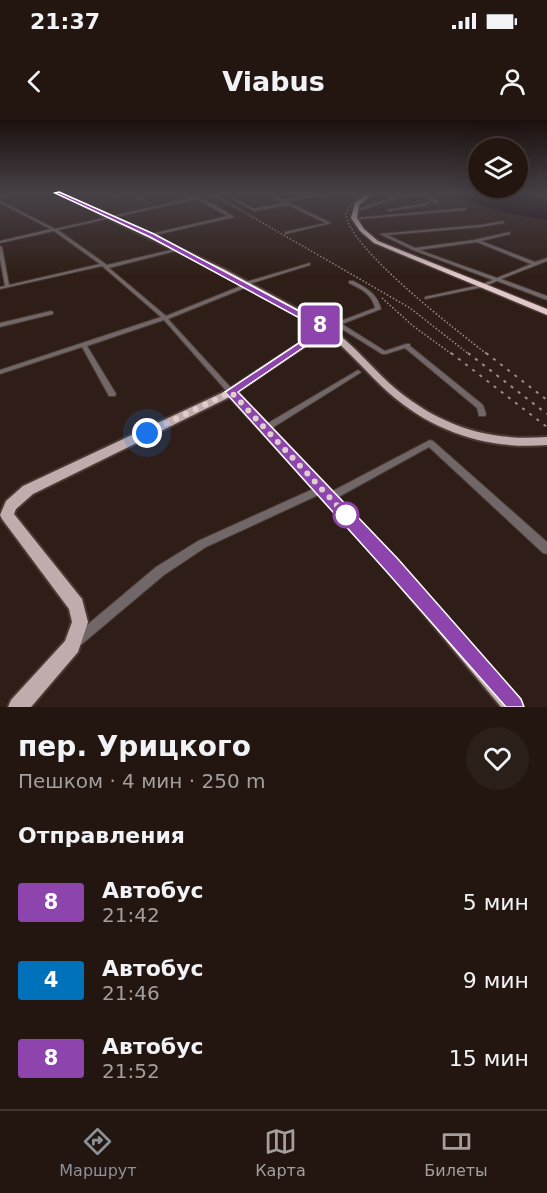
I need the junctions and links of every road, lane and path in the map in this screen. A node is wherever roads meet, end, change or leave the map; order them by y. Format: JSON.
{"nodes":[{"id":1,"x":37,"y":220,"type":"edge"},
{"id":2,"x":96,"y":220,"type":"edge"},
{"id":3,"x":124,"y":220,"type":"edge"},
{"id":4,"x":216,"y":220,"type":"edge"},
{"id":5,"x":323,"y":220,"type":"edge"},
{"id":6,"x":355,"y":220,"type":"edge"},
{"id":7,"x":363,"y":220,"type":"edge"},
{"id":8,"x":503,"y":222,"type":"dead end"},
{"id":9,"x":56,"y":230,"type":"junction"},
{"id":10,"x":286,"y":233,"type":"dead end"},
{"id":11,"x":509,"y":233,"type":"dead end"},
{"id":12,"x":156,"y":235,"type":"junction"},
{"id":13,"x":476,"y":240,"type":"junction"},
{"id":14,"x":0,"y":242,"type":"edge"},
{"id":15,"x":0,"y":247,"type":"edge"},
{"id":16,"x":178,"y":249,"type":"junction"},
{"id":17,"x":414,"y":249,"type":"junction"},
{"id":18,"x":547,"y":259,"type":"edge"},
{"id":19,"x":308,"y":264,"type":"dead end"},
{"id":20,"x":535,"y":264,"type":"junction"},
{"id":21,"x":105,"y":266,"type":"junction"},
{"id":22,"x":351,"y":282,"type":"dead end"},
{"id":23,"x":489,"y":283,"type":"junction"},
{"id":24,"x":248,"y":284,"type":"junction"},
{"id":25,"x":7,"y":286,"type":"junction"},
{"id":26,"x":0,"y":288,"type":"edge"},
{"id":27,"x":427,"y":298,"type":"dead end"},
{"id":28,"x":547,"y":298,"type":"edge"},
{"id":29,"x":547,"y":310,"type":"edge"},
{"id":30,"x":51,"y":312,"type":"dead end"},
{"id":31,"x":165,"y":318,"type":"junction"},
{"id":32,"x":0,"y":325,"type":"edge"},
{"id":33,"x":330,"y":326,"type":"junction"},
{"id":34,"x":83,"y":344,"type":"junction"},
{"id":35,"x":0,"y":372,"type":"edge"},
{"id":36,"x":358,"y":372,"type":"dead end"},
{"id":37,"x":231,"y":392,"type":"junction"},
{"id":38,"x":111,"y":394,"type":"dead end"},
{"id":39,"x":482,"y":414,"type":"dead end"},
{"id":40,"x":266,"y":428,"type":"junction"},
{"id":41,"x":547,"y":434,"type":"edge"},
{"id":42,"x":547,"y":441,"type":"edge"},
{"id":43,"x":326,"y":493,"type":"junction"},
{"id":44,"x":5,"y":504,"type":"edge"},
{"id":45,"x":547,"y":549,"type":"edge"},
{"id":46,"x":72,"y":646,"type":"junction"},
{"id":47,"x":18,"y":707,"type":"edge"},
{"id":48,"x":513,"y":707,"type":"edge"}],
"edges":[{"from":1,"to":9,"type":"street"},
{"from":2,"to":9,"type":"street"},
{"from":3,"to":12,"type":"main road"},
{"from":4,"to":12,"type":"street"},
{"from":5,"to":10,"type":"street"},
{"from":6,"to":23,"type":"highway"},
{"from":7,"to":23,"type":"highway"},
{"from":8,"to":17,"type":"street"},
{"from":9,"to":14,"type":"street"},
{"from":9,"to":21,"type":"street"},
{"from":11,"to":13,"type":"street"},
{"from":12,"to":16,"type":"main road"},
{"from":12,"to":24,"type":"main road"},
{"from":13,"to":17,"type":"street"},
{"from":13,"to":20,"type":"street"},
{"from":15,"to":25,"type":"street"},
{"from":16,"to":21,"type":"street"},
{"from":16,"to":24,"type":"main road"},
{"from":17,"to":23,"type":"street"},
{"from":18,"to":20,"type":"street"},
{"from":19,"to":24,"type":"street"},
{"from":20,"to":23,"type":"street"},
{"from":21,"to":25,"type":"street"},
{"from":21,"to":31,"type":"street"},
{"from":22,"to":33,"type":"street"},
{"from":23,"to":27,"type":"street"},
{"from":23,"to":28,"type":"street"},
{"from":23,"to":29,"type":"highway"},
{"from":24,"to":31,"type":"street"},
{"from":24,"to":33,"type":"main road"},
{"from":25,"to":26,"type":"street"},
{"from":30,"to":32,"type":"street"},
{"from":31,"to":34,"type":"street"},
{"from":31,"to":37,"type":"street"},
{"from":33,"to":37,"type":"main road"},
{"from":33,"to":39,"type":"street"},
{"from":33,"to":41,"type":"main road"},
{"from":33,"to":42,"type":"main road"},
{"from":34,"to":35,"type":"street"},
{"from":34,"to":38,"type":"street"},
{"from":36,"to":40,"type":"street"},
{"from":37,"to":40,"type":"main road"},
{"from":37,"to":44,"type":"main road"},
{"from":40,"to":43,"type":"main road"},
{"from":43,"to":45,"type":"street"},
{"from":43,"to":46,"type":"street"},
{"from":43,"to":48,"type":"main road"},
{"from":44,"to":46,"type":"main road"},
{"from":46,"to":47,"type":"main road"}]}
